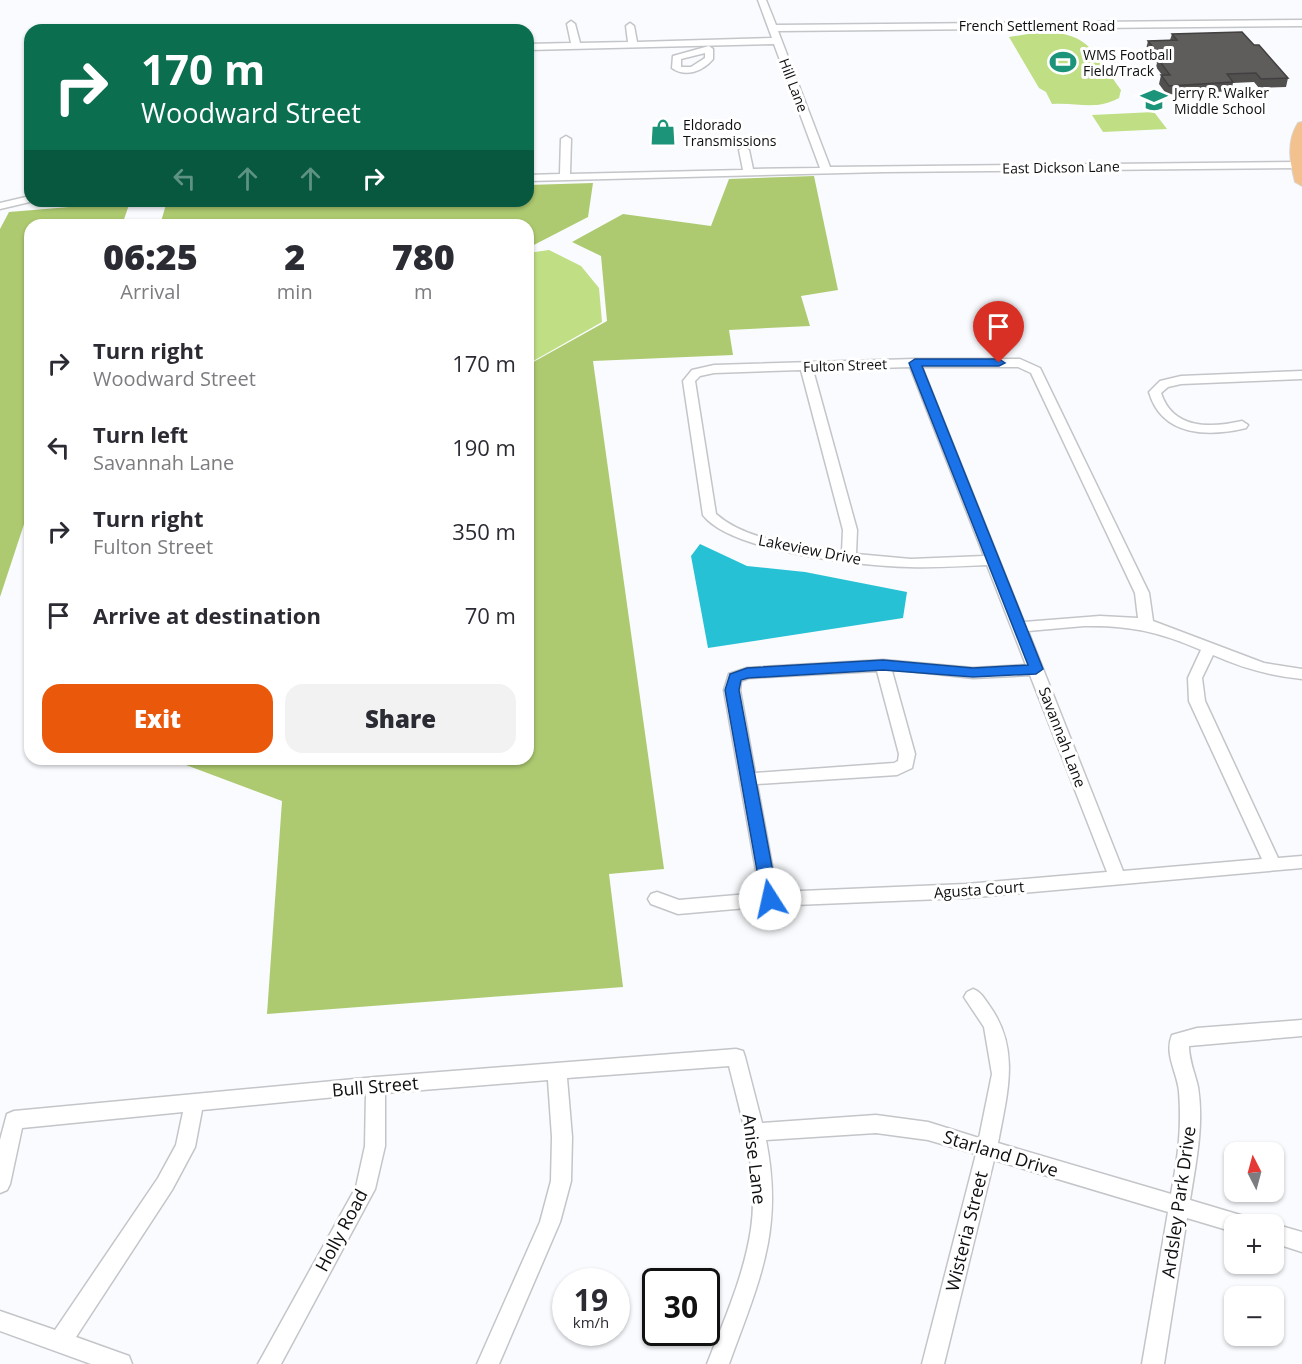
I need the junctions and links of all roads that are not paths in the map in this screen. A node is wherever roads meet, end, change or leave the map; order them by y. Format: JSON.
{"nodes":[{"id":1,"x":762,"y":0,"type":"edge"},
{"id":2,"x":1302,"y":23,"type":"edge"},
{"id":3,"x":571,"y":24,"type":"dead end"},
{"id":4,"x":630,"y":26,"type":"dead end"},
{"id":5,"x":773,"y":28,"type":"junction"},
{"id":6,"x":777,"y":40,"type":"junction"},
{"id":7,"x":718,"y":42,"type":"junction"},
{"id":8,"x":633,"y":44,"type":"junction"},
{"id":9,"x":576,"y":46,"type":"junction"},
{"id":10,"x":534,"y":47,"type":"edge"},
{"id":11,"x":709,"y":49,"type":"dead end"},
{"id":12,"x":1302,"y":126,"type":"edge"},
{"id":13,"x":566,"y":139,"type":"dead end"},
{"id":14,"x":744,"y":150,"type":"dead end"},
{"id":15,"x":1299,"y":165,"type":"edge"},
{"id":16,"x":826,"y":170,"type":"junction"},
{"id":17,"x":748,"y":172,"type":"junction"},
{"id":18,"x":565,"y":177,"type":"junction"},
{"id":19,"x":534,"y":178,"type":"edge"},
{"id":20,"x":1302,"y":182,"type":"edge"},
{"id":21,"x":24,"y":200,"type":"edge"},
{"id":22,"x":3,"y":202,"type":"edge"},
{"id":23,"x":915,"y":363,"type":"junction"},
{"id":24,"x":806,"y":366,"type":"junction"},
{"id":25,"x":696,"y":372,"type":"joint"},
{"id":26,"x":1302,"y":375,"type":"edge"},
{"id":27,"x":1242,"y":425,"type":"dead end"},
{"id":28,"x":849,"y":557,"type":"junction"},
{"id":29,"x":991,"y":560,"type":"junction"},
{"id":30,"x":1146,"y":625,"type":"junction"},
{"id":31,"x":1019,"y":627,"type":"junction"},
{"id":32,"x":1210,"y":647,"type":"junction"},
{"id":33,"x":883,"y":665,"type":"junction"},
{"id":34,"x":1036,"y":669,"type":"junction"},
{"id":35,"x":1302,"y":674,"type":"edge"},
{"id":36,"x":748,"y":779,"type":"junction"},
{"id":37,"x":1302,"y":861,"type":"edge"},
{"id":38,"x":1273,"y":864,"type":"junction"},
{"id":39,"x":1118,"y":877,"type":"junction"},
{"id":40,"x":657,"y":899,"type":"dead end"},
{"id":41,"x":770,"y":899,"type":"junction"},
{"id":42,"x":973,"y":997,"type":"dead end"},
{"id":43,"x":1302,"y":1028,"type":"edge"},
{"id":44,"x":736,"y":1058,"type":"joint"},
{"id":45,"x":557,"y":1071,"type":"junction"},
{"id":46,"x":376,"y":1085,"type":"junction"},
{"id":47,"x":194,"y":1103,"type":"junction"},
{"id":48,"x":755,"y":1132,"type":"junction"},
{"id":49,"x":987,"y":1149,"type":"junction"},
{"id":50,"x":0,"y":1184,"type":"edge"},
{"id":51,"x":1179,"y":1206,"type":"junction"},
{"id":52,"x":1224,"y":1219,"type":"edge"},
{"id":53,"x":1284,"y":1237,"type":"edge"},
{"id":54,"x":1302,"y":1242,"type":"edge"},
{"id":55,"x":0,"y":1321,"type":"edge"},
{"id":56,"x":60,"y":1342,"type":"junction"},
{"id":57,"x":121,"y":1364,"type":"edge"},
{"id":58,"x":269,"y":1364,"type":"edge"},
{"id":59,"x":488,"y":1364,"type":"edge"},
{"id":60,"x":718,"y":1364,"type":"edge"},
{"id":61,"x":933,"y":1364,"type":"edge"},
{"id":62,"x":1153,"y":1364,"type":"edge"}],
"edges":[{"from":1,"to":5,"type":"street","name":"Hill Lane"},
{"from":2,"to":5,"type":"street","name":"French Settlement Road"},
{"from":3,"to":9,"type":"street"},
{"from":4,"to":8,"type":"street"},
{"from":5,"to":6,"type":"street","name":"Hill Lane"},
{"from":6,"to":7,"type":"street"},
{"from":6,"to":16,"type":"street","name":"Hill Lane"},
{"from":7,"to":8,"type":"street"},
{"from":7,"to":11,"type":"street"},
{"from":8,"to":9,"type":"street"},
{"from":9,"to":10,"type":"street"},
{"from":12,"to":15,"type":"main road"},
{"from":13,"to":18,"type":"street"},
{"from":14,"to":17,"type":"street"},
{"from":15,"to":16,"type":"street","name":"East Dickson Lane"},
{"from":15,"to":20,"type":"main road"},
{"from":16,"to":17,"type":"street","name":"East Dickson Lane"},
{"from":17,"to":18,"type":"street","name":"East Dickson Lane"},
{"from":18,"to":19,"type":"street","name":"East Dickson Lane"},
{"from":21,"to":22,"type":"street"},
{"from":23,"to":24,"type":"street","name":"Fulton Street"},
{"from":23,"to":29,"type":"street","name":"Savannah Lane"},
{"from":23,"to":30,"type":"street","name":"Fulton Street"},
{"from":24,"to":25,"type":"street","name":"Fulton Street"},
{"from":24,"to":28,"type":"street"},
{"from":25,"to":28,"type":"street","name":"Lakeview Drive"},
{"from":26,"to":27,"type":"street"},
{"from":28,"to":29,"type":"street","name":"Lakeview Drive"},
{"from":29,"to":31,"type":"street","name":"Savannah Lane"},
{"from":30,"to":31,"type":"street"},
{"from":30,"to":32,"type":"street"},
{"from":31,"to":34,"type":"street","name":"Savannah Lane"},
{"from":32,"to":35,"type":"street"},
{"from":32,"to":38,"type":"street"},
{"from":33,"to":34,"type":"street"},
{"from":33,"to":36,"type":"street"},
{"from":33,"to":36,"type":"street"},
{"from":34,"to":39,"type":"street","name":"Savannah Lane"},
{"from":36,"to":41,"type":"street"},
{"from":37,"to":38,"type":"street","name":"Agusta Court"},
{"from":38,"to":39,"type":"street","name":"Agusta Court"},
{"from":39,"to":41,"type":"street","name":"Agusta Court"},
{"from":40,"to":41,"type":"street","name":"Agusta Court"},
{"from":42,"to":49,"type":"street","name":"Wisteria Street"},
{"from":43,"to":51,"type":"street","name":"Ardsley Park Drive"},
{"from":44,"to":45,"type":"street","name":"Bull Street"},
{"from":44,"to":48,"type":"street","name":"Anise Lane"},
{"from":45,"to":46,"type":"street","name":"Bull Street"},
{"from":45,"to":59,"type":"street"},
{"from":46,"to":47,"type":"street","name":"Bull Street"},
{"from":46,"to":58,"type":"street","name":"Holly Road"},
{"from":47,"to":50,"type":"street","name":"Bull Street"},
{"from":47,"to":56,"type":"street"},
{"from":48,"to":49,"type":"street","name":"Starland Drive"},
{"from":48,"to":60,"type":"street","name":"Anise Lane"},
{"from":49,"to":51,"type":"street","name":"Starland Drive"},
{"from":49,"to":61,"type":"street","name":"Wisteria Street"},
{"from":51,"to":52,"type":"street","name":"Starland Drive"},
{"from":51,"to":62,"type":"street","name":"Ardsley Park Drive"},
{"from":53,"to":54,"type":"street"},
{"from":55,"to":56,"type":"street"},
{"from":56,"to":57,"type":"street"}]}
